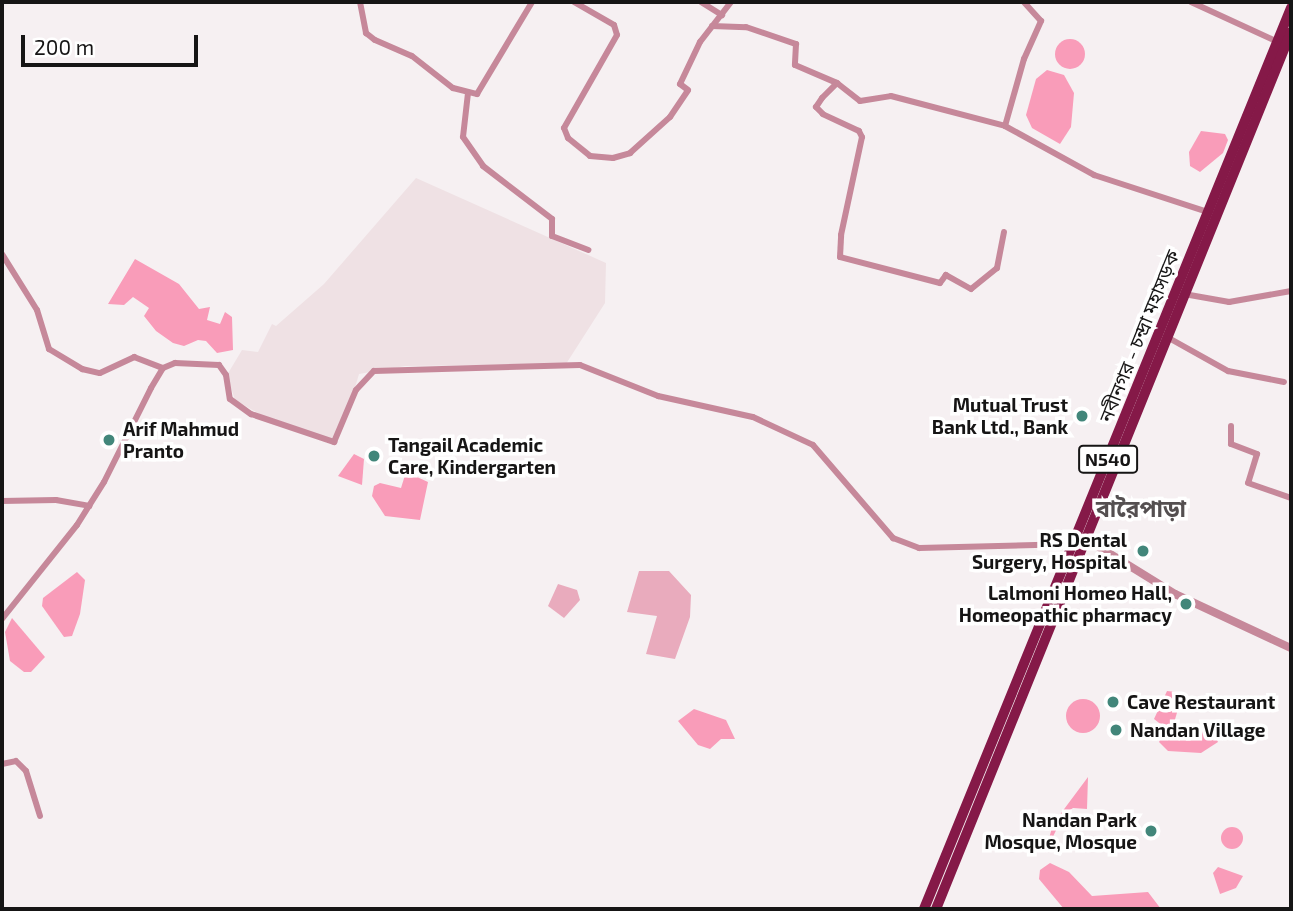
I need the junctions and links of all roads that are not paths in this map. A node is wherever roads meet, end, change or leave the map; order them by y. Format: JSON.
{"nodes":[{"id":1,"x":360,"y":2,"type":"edge"},
{"id":2,"x":532,"y":2,"type":"edge"},
{"id":3,"x":574,"y":2,"type":"edge"},
{"id":4,"x":701,"y":2,"type":"edge"},
{"id":5,"x":730,"y":2,"type":"edge"},
{"id":6,"x":1024,"y":2,"type":"edge"},
{"id":7,"x":1191,"y":2,"type":"edge"},
{"id":8,"x":1291,"y":9,"type":"edge"},
{"id":9,"x":722,"y":15,"type":"junction"},
{"id":10,"x":712,"y":26,"type":"junction"},
{"id":11,"x":1291,"y":32,"type":"edge"},
{"id":12,"x":1278,"y":41,"type":"junction"},
{"id":13,"x":837,"y":83,"type":"junction"},
{"id":14,"x":468,"y":93,"type":"junction"},
{"id":15,"x":1005,"y":126,"type":"junction"},
{"id":16,"x":1208,"y":212,"type":"junction"},
{"id":17,"x":1004,"y":232,"type":"dead end"},
{"id":18,"x":588,"y":250,"type":"dead end"},
{"id":19,"x":2,"y":254,"type":"edge"},
{"id":20,"x":1291,"y":291,"type":"edge"},
{"id":21,"x":1184,"y":294,"type":"junction"},
{"id":22,"x":1167,"y":337,"type":"junction"},
{"id":23,"x":163,"y":368,"type":"junction"},
{"id":24,"x":1284,"y":382,"type":"dead end"},
{"id":25,"x":1231,"y":426,"type":"dead end"},
{"id":26,"x":1291,"y":498,"type":"edge"},
{"id":27,"x":2,"y":501,"type":"edge"},
{"id":28,"x":89,"y":506,"type":"junction"},
{"id":29,"x":1086,"y":539,"type":"junction"},
{"id":30,"x":1074,"y":544,"type":"junction"},
{"id":31,"x":2,"y":619,"type":"edge"},
{"id":32,"x":1291,"y":648,"type":"edge"},
{"id":33,"x":2,"y":764,"type":"edge"},
{"id":34,"x":975,"y":800,"type":"junction"},
{"id":35,"x":40,"y":816,"type":"dead end"},
{"id":36,"x":924,"y":909,"type":"edge"},
{"id":37,"x":936,"y":909,"type":"edge"}],
"edges":[{"from":1,"to":14,"type":"street"},
{"from":2,"to":14,"type":"street"},
{"from":3,"to":10,"type":"street"},
{"from":4,"to":9,"type":"street"},
{"from":5,"to":9,"type":"street"},
{"from":6,"to":15,"type":"street"},
{"from":7,"to":12,"type":"street"},
{"from":8,"to":12,"type":"highway","name":"নবীনগর - চন্দ্রা মহাসড়ক","number":"N540"},
{"from":9,"to":10,"type":"street"},
{"from":10,"to":13,"type":"street"},
{"from":11,"to":21,"type":"highway","name":"নবীনগর - চন্দ্রা মহাসড়ক","number":"N540"},
{"from":12,"to":16,"type":"highway","name":"নবীনগর - চন্দ্রা মহাসড়ক","number":"N540"},
{"from":13,"to":15,"type":"street"},
{"from":13,"to":17,"type":"street"},
{"from":14,"to":18,"type":"street"},
{"from":15,"to":16,"type":"street"},
{"from":16,"to":30,"type":"highway","name":"নবীনগর - চন্দ্রা মহাসড়ক","number":"N540"},
{"from":19,"to":23,"type":"street"},
{"from":20,"to":21,"type":"street"},
{"from":21,"to":22,"type":"highway","name":"নবীনগর - চন্দ্রা মহাসড়ক","number":"N540"},
{"from":22,"to":24,"type":"street"},
{"from":22,"to":29,"type":"highway","name":"নবীনগর - চন্দ্রা মহাসড়ক","number":"N540"},
{"from":23,"to":28,"type":"street"},
{"from":23,"to":30,"type":"street"},
{"from":25,"to":26,"type":"street"},
{"from":27,"to":28,"type":"street"},
{"from":28,"to":31,"type":"street"},
{"from":29,"to":32,"type":"street"},
{"from":29,"to":34,"type":"highway","name":"নবীনগর - চন্দ্রা মহাসড়ক","number":"N540"},
{"from":30,"to":34,"type":"highway","name":"নবীনগর - চন্দ্রা মহাসড়ক","number":"N540"},
{"from":33,"to":35,"type":"street"},
{"from":34,"to":36,"type":"highway","name":"নবীনগর - চন্দ্রা মহাসড়ক","number":"N540"},
{"from":34,"to":37,"type":"highway","name":"নবীনগর - চন্দ্রা মহাসড়ক","number":"N540"}]}
